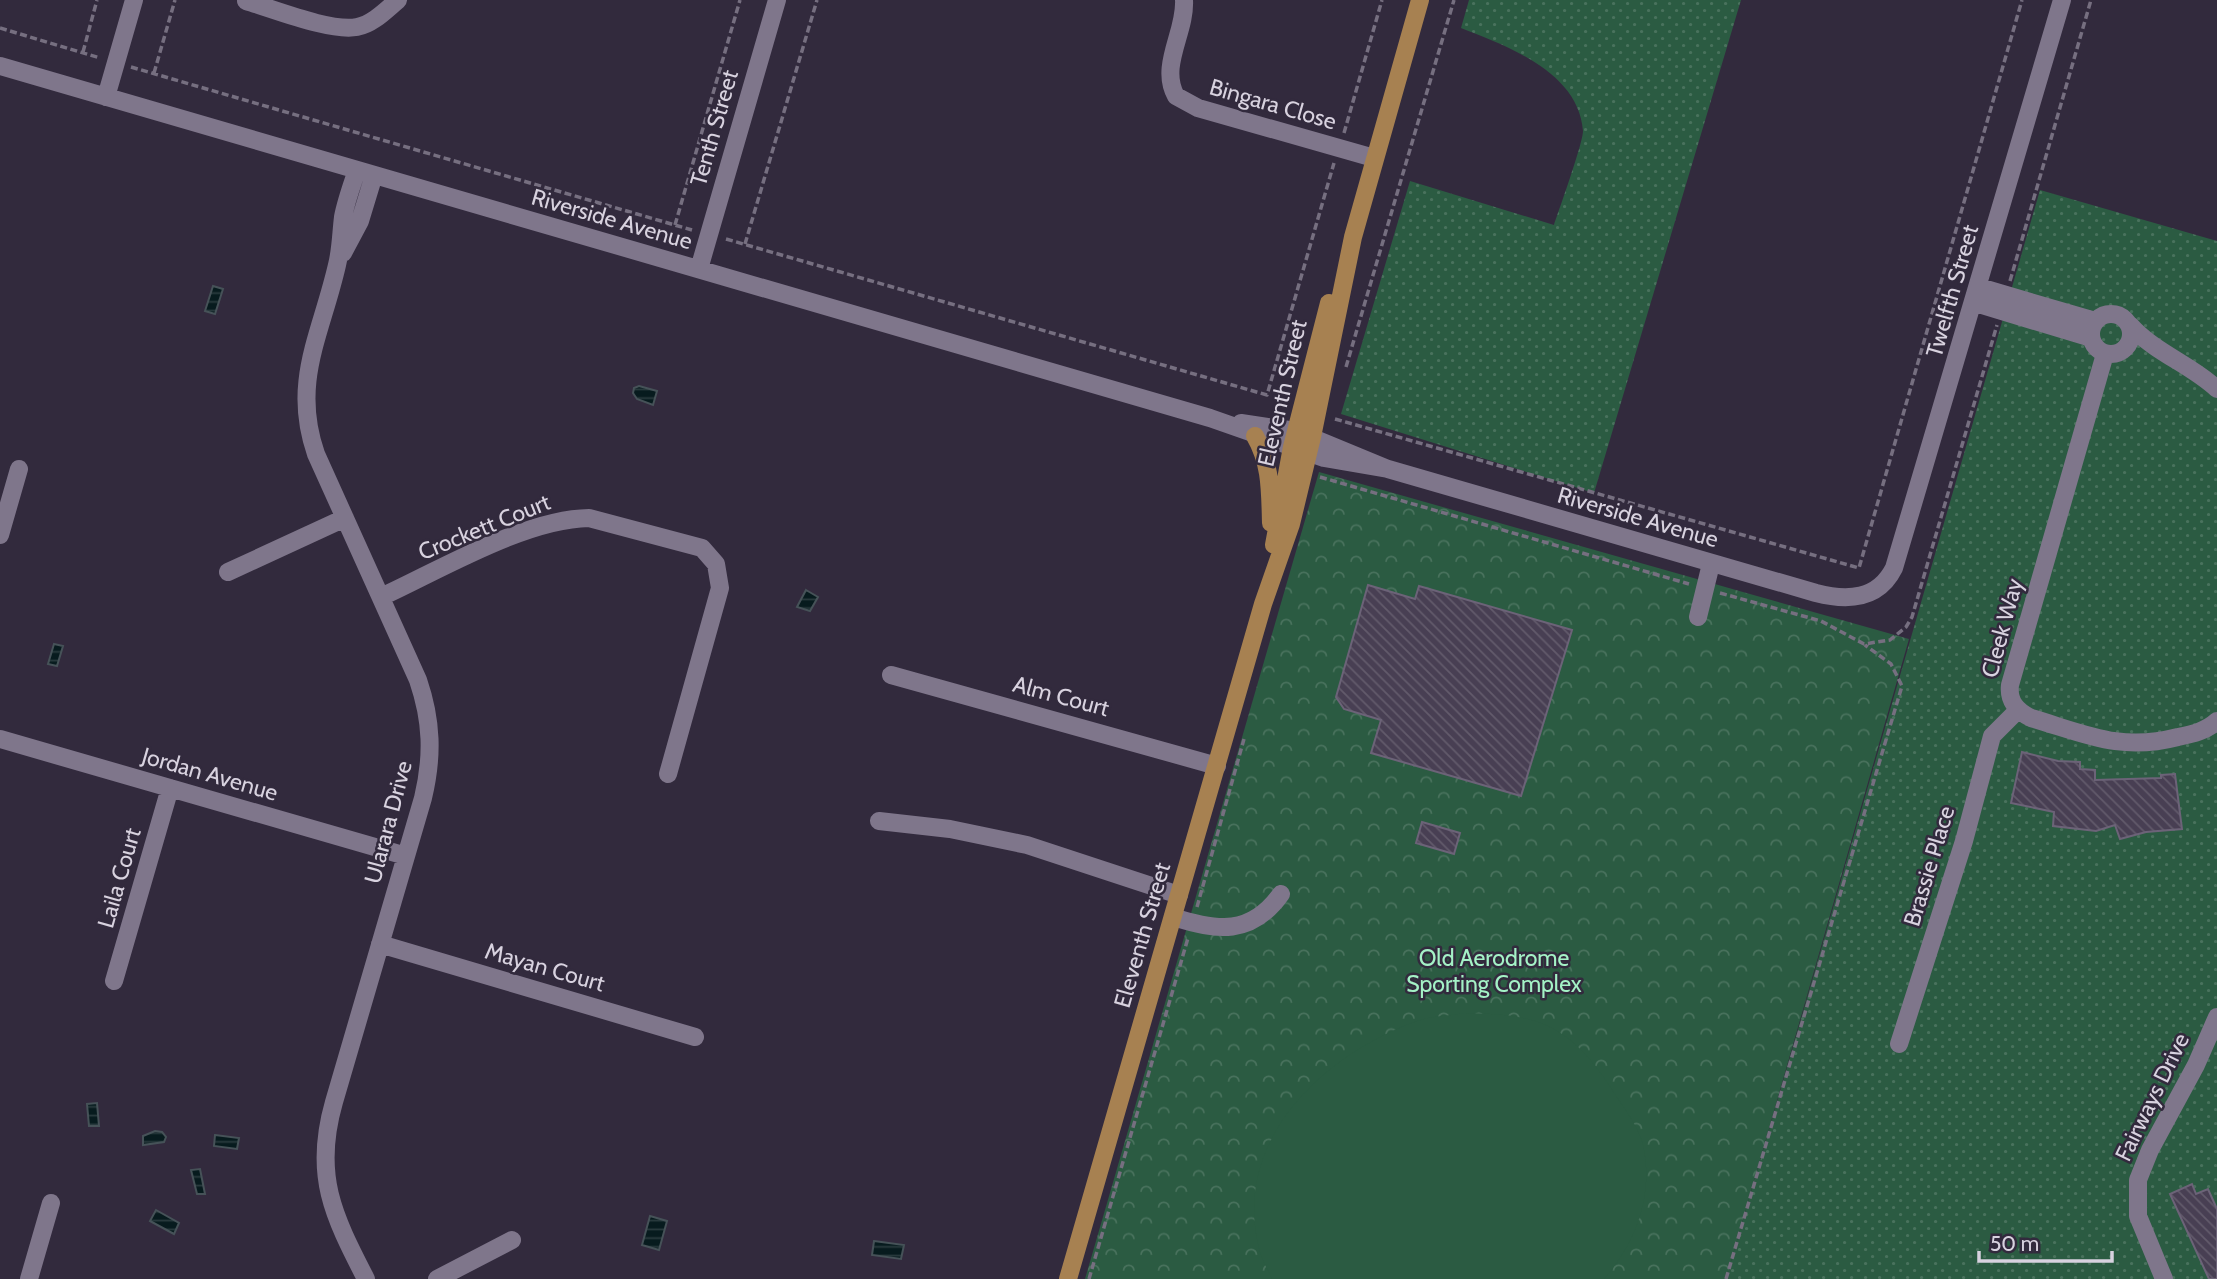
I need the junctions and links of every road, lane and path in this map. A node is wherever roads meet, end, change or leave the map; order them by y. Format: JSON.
{"nodes":[{"id":1,"x":97,"y":0,"type":"edge"},
{"id":2,"x":134,"y":0,"type":"edge"},
{"id":3,"x":175,"y":0,"type":"edge"},
{"id":4,"x":398,"y":0,"type":"edge"},
{"id":5,"x":740,"y":0,"type":"edge"},
{"id":6,"x":777,"y":0,"type":"edge"},
{"id":7,"x":817,"y":0,"type":"edge"},
{"id":8,"x":1184,"y":0,"type":"edge"},
{"id":9,"x":1382,"y":0,"type":"edge"},
{"id":10,"x":1420,"y":0,"type":"edge"},
{"id":11,"x":1454,"y":0,"type":"edge"},
{"id":12,"x":2022,"y":0,"type":"edge"},
{"id":13,"x":2062,"y":0,"type":"edge"},
{"id":14,"x":2091,"y":0,"type":"edge"},
{"id":15,"x":246,"y":2,"type":"edge"},
{"id":16,"x":0,"y":28,"type":"edge"},
{"id":17,"x":0,"y":66,"type":"edge"},
{"id":18,"x":106,"y":97,"type":"junction"},
{"id":19,"x":1339,"y":148,"type":"junction"},
{"id":20,"x":1374,"y":158,"type":"junction"},
{"id":21,"x":366,"y":172,"type":"junction"},
{"id":22,"x":675,"y":225,"type":"junction"},
{"id":23,"x":709,"y":234,"type":"junction"},
{"id":24,"x":746,"y":244,"type":"junction"},
{"id":25,"x":699,"y":269,"type":"junction"},
{"id":26,"x":1977,"y":295,"type":"junction"},
{"id":27,"x":2003,"y":304,"type":"junction"},
{"id":28,"x":2130,"y":326,"type":"junction"},
{"id":29,"x":2093,"y":329,"type":"junction"},
{"id":30,"x":2152,"y":347,"type":"junction"},
{"id":31,"x":2124,"y":350,"type":"junction"},
{"id":32,"x":2105,"y":354,"type":"junction"},
{"id":33,"x":1345,"y":374,"type":"dead end"},
{"id":34,"x":2217,"y":389,"type":"edge"},
{"id":35,"x":1338,"y":408,"type":"dead end"},
{"id":36,"x":1210,"y":418,"type":"junction"},
{"id":37,"x":1335,"y":419,"type":"junction"},
{"id":38,"x":1255,"y":436,"type":"junction"},
{"id":39,"x":1310,"y":445,"type":"junction"},
{"id":40,"x":19,"y":469,"type":"dead end"},
{"id":41,"x":345,"y":518,"type":"junction"},
{"id":42,"x":0,"y":535,"type":"edge"},
{"id":43,"x":1271,"y":561,"type":"junction"},
{"id":44,"x":1711,"y":564,"type":"junction"},
{"id":45,"x":228,"y":572,"type":"dead end"},
{"id":46,"x":1704,"y":589,"type":"junction"},
{"id":47,"x":1876,"y":590,"type":"joint"},
{"id":48,"x":381,"y":597,"type":"junction"},
{"id":49,"x":1263,"y":604,"type":"junction"},
{"id":50,"x":1698,"y":617,"type":"dead end"},
{"id":51,"x":1864,"y":644,"type":"junction"},
{"id":52,"x":891,"y":676,"type":"dead end"},
{"id":53,"x":2018,"y":710,"type":"junction"},
{"id":54,"x":2217,"y":721,"type":"edge"},
{"id":55,"x":1248,"y":726,"type":"dead end"},
{"id":56,"x":0,"y":739,"type":"edge"},
{"id":57,"x":1217,"y":766,"type":"junction"},
{"id":58,"x":668,"y":774,"type":"dead end"},
{"id":59,"x":170,"y":788,"type":"junction"},
{"id":60,"x":879,"y":821,"type":"dead end"},
{"id":61,"x":406,"y":856,"type":"junction"},
{"id":62,"x":1281,"y":894,"type":"dead end"},
{"id":63,"x":1179,"y":895,"type":"junction"},
{"id":64,"x":1173,"y":917,"type":"junction"},
{"id":65,"x":1193,"y":923,"type":"junction"},
{"id":66,"x":380,"y":944,"type":"junction"},
{"id":67,"x":114,"y":981,"type":"dead end"},
{"id":68,"x":2217,"y":1017,"type":"edge"},
{"id":69,"x":695,"y":1037,"type":"dead end"},
{"id":70,"x":1899,"y":1044,"type":"dead end"},
{"id":71,"x":51,"y":1203,"type":"dead end"},
{"id":72,"x":512,"y":1240,"type":"dead end"},
{"id":73,"x":29,"y":1279,"type":"edge"},
{"id":74,"x":366,"y":1279,"type":"edge"},
{"id":75,"x":437,"y":1279,"type":"edge"},
{"id":76,"x":1068,"y":1279,"type":"edge"},
{"id":77,"x":1089,"y":1279,"type":"edge"},
{"id":78,"x":1726,"y":1279,"type":"edge"},
{"id":79,"x":2164,"y":1279,"type":"edge"}],
"edges":[{"from":1,"to":16,"type":"path"},
{"from":2,"to":18,"type":"street"},
{"from":3,"to":22,"type":"path"},
{"from":4,"to":15,"type":"street"},
{"from":5,"to":22,"type":"path"},
{"from":6,"to":23,"type":"street","name":"Tenth Street"},
{"from":7,"to":24,"type":"path"},
{"from":8,"to":19,"type":"street","name":"Bingara Close"},
{"from":9,"to":19,"type":"path"},
{"from":10,"to":20,"type":"main road","name":"Eleventh Street"},
{"from":11,"to":33,"type":"path"},
{"from":12,"to":37,"type":"path"},
{"from":13,"to":26,"type":"street","name":"Twelfth Street"},
{"from":14,"to":27,"type":"path"},
{"from":17,"to":18,"type":"street","name":"Riverside Avenue"},
{"from":18,"to":21,"type":"street","name":"Riverside Avenue"},
{"from":19,"to":20,"type":"street","name":"Bingara Close"},
{"from":19,"to":24,"type":"path"},
{"from":20,"to":39,"type":"main road","name":"Eleventh Street"},
{"from":21,"to":25,"type":"street","name":"Riverside Avenue"},
{"from":21,"to":41,"type":"street","name":"Ularara Drive"},
{"from":22,"to":23,"type":"path"},
{"from":23,"to":24,"type":"path"},
{"from":23,"to":25,"type":"street","name":"Tenth Street"},
{"from":25,"to":36,"type":"street","name":"Riverside Avenue"},
{"from":26,"to":27,"type":"street"},
{"from":26,"to":47,"type":"street","name":"Twelfth Street"},
{"from":27,"to":29,"type":"street"},
{"from":27,"to":51,"type":"path"},
{"from":28,"to":29,"type":"street"},
{"from":28,"to":30,"type":"street"},
{"from":28,"to":31,"type":"street"},
{"from":29,"to":32,"type":"street"},
{"from":30,"to":31,"type":"street"},
{"from":30,"to":34,"type":"street"},
{"from":31,"to":32,"type":"street"},
{"from":32,"to":53,"type":"street","name":"Cleek Way"},
{"from":35,"to":37,"type":"path"},
{"from":36,"to":38,"type":"street","name":"Riverside Avenue"},
{"from":36,"to":39,"type":"street","name":"Riverside Avenue"},
{"from":37,"to":39,"type":"path"},
{"from":38,"to":39,"type":"street","name":"Riverside Avenue"},
{"from":38,"to":43,"type":"main road"},
{"from":39,"to":43,"type":"main road","name":"Eleventh Street"},
{"from":39,"to":44,"type":"street","name":"Riverside Avenue"},
{"from":39,"to":46,"type":"path"},
{"from":39,"to":49,"type":"main road","name":"Eleventh Street"},
{"from":40,"to":42,"type":"street"},
{"from":41,"to":45,"type":"street"},
{"from":41,"to":48,"type":"street","name":"Ularara Drive"},
{"from":43,"to":49,"type":"main road","name":"Eleventh Street"},
{"from":44,"to":46,"type":"street"},
{"from":44,"to":47,"type":"street","name":"Riverside Avenue"},
{"from":46,"to":50,"type":"street"},
{"from":46,"to":51,"type":"path"},
{"from":48,"to":58,"type":"street","name":"Crockett Court"},
{"from":48,"to":61,"type":"street","name":"Ularara Drive"},
{"from":49,"to":57,"type":"main road","name":"Eleventh Street"},
{"from":51,"to":78,"type":"path"},
{"from":52,"to":57,"type":"street","name":"Alm Court"},
{"from":53,"to":54,"type":"street","name":"Cleek Way"},
{"from":53,"to":70,"type":"street","name":"Brassie Place"},
{"from":55,"to":65,"type":"path"},
{"from":56,"to":59,"type":"street","name":"Jordan Avenue"},
{"from":57,"to":63,"type":"main road","name":"Eleventh Street"},
{"from":59,"to":61,"type":"street","name":"Jordan Avenue"},
{"from":59,"to":67,"type":"street","name":"Laila Court"},
{"from":60,"to":63,"type":"street"},
{"from":61,"to":66,"type":"street","name":"Ularara Drive"},
{"from":62,"to":65,"type":"street"},
{"from":63,"to":64,"type":"main road","name":"Eleventh Street"},
{"from":64,"to":65,"type":"street"},
{"from":64,"to":76,"type":"main road","name":"Eleventh Street"},
{"from":65,"to":77,"type":"path"},
{"from":66,"to":69,"type":"street","name":"Mayan Court"},
{"from":66,"to":74,"type":"street","name":"Ularara Drive"},
{"from":68,"to":79,"type":"street","name":"Fairways Drive"},
{"from":71,"to":73,"type":"street"},
{"from":72,"to":75,"type":"street"}]}
